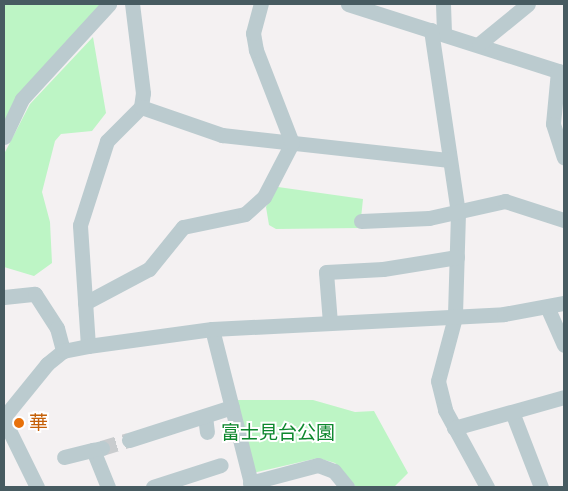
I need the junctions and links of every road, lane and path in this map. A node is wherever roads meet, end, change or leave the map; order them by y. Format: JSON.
{"nodes":[{"id":1,"x":109,"y":4,"type":"edge"},
{"id":2,"x":132,"y":4,"type":"edge"},
{"id":3,"x":262,"y":4,"type":"edge"},
{"id":4,"x":348,"y":4,"type":"edge"},
{"id":5,"x":443,"y":4,"type":"edge"},
{"id":6,"x":527,"y":5,"type":"edge"},
{"id":7,"x":370,"y":8,"type":"edge"},
{"id":8,"x":437,"y":32,"type":"junction"},
{"id":9,"x":479,"y":44,"type":"junction"},
{"id":10,"x":561,"y":72,"type":"edge"},
{"id":11,"x":141,"y":107,"type":"junction"},
{"id":12,"x":4,"y":137,"type":"edge"},
{"id":13,"x":292,"y":143,"type":"junction"},
{"id":14,"x":564,"y":157,"type":"edge"},
{"id":15,"x":450,"y":160,"type":"junction"},
{"id":16,"x":458,"y":213,"type":"junction"},
{"id":17,"x":564,"y":220,"type":"edge"},
{"id":18,"x":361,"y":221,"type":"dead end"},
{"id":19,"x":456,"y":257,"type":"junction"},
{"id":20,"x":4,"y":297,"type":"edge"},
{"id":21,"x":85,"y":303,"type":"junction"},
{"id":22,"x":564,"y":303,"type":"edge"},
{"id":23,"x":548,"y":309,"type":"junction"},
{"id":24,"x":455,"y":317,"type":"junction"},
{"id":25,"x":330,"y":323,"type":"junction"},
{"id":26,"x":212,"y":329,"type":"junction"},
{"id":27,"x":88,"y":346,"type":"junction"},
{"id":28,"x":564,"y":346,"type":"edge"},
{"id":29,"x":63,"y":351,"type":"junction"},
{"id":30,"x":564,"y":397,"type":"edge"},
{"id":31,"x":232,"y":407,"type":"junction"},
{"id":32,"x":512,"y":412,"type":"junction"},
{"id":33,"x":205,"y":416,"type":"junction"},
{"id":34,"x":4,"y":419,"type":"edge"},
{"id":35,"x":454,"y":428,"type":"junction"},
{"id":36,"x":207,"y":432,"type":"dead end"},
{"id":37,"x":130,"y":440,"type":"tunnel mouth"},
{"id":38,"x":64,"y":457,"type":"dead end"},
{"id":39,"x":221,"y":465,"type":"dead end"},
{"id":40,"x":251,"y":485,"type":"edge"},
{"id":41,"x":37,"y":487,"type":"edge"},
{"id":42,"x":108,"y":487,"type":"edge"},
{"id":43,"x":152,"y":487,"type":"edge"},
{"id":44,"x":347,"y":487,"type":"edge"},
{"id":45,"x":487,"y":487,"type":"edge"},
{"id":46,"x":541,"y":487,"type":"edge"}],
"edges":[{"from":1,"to":12,"type":"street"},
{"from":2,"to":11,"type":"street"},
{"from":3,"to":13,"type":"street"},
{"from":4,"to":7,"type":"street"},
{"from":5,"to":8,"type":"street"},
{"from":6,"to":9,"type":"street"},
{"from":7,"to":8,"type":"street"},
{"from":8,"to":9,"type":"street"},
{"from":8,"to":15,"type":"street"},
{"from":9,"to":10,"type":"street"},
{"from":10,"to":14,"type":"street"},
{"from":11,"to":13,"type":"street"},
{"from":11,"to":21,"type":"street"},
{"from":13,"to":15,"type":"street"},
{"from":13,"to":21,"type":"street"},
{"from":15,"to":16,"type":"street"},
{"from":16,"to":17,"type":"street"},
{"from":16,"to":18,"type":"street"},
{"from":16,"to":19,"type":"street"},
{"from":19,"to":24,"type":"street"},
{"from":19,"to":25,"type":"street"},
{"from":20,"to":29,"type":"street"},
{"from":21,"to":27,"type":"street"},
{"from":22,"to":23,"type":"street"},
{"from":23,"to":24,"type":"street"},
{"from":23,"to":28,"type":"street"},
{"from":24,"to":25,"type":"street"},
{"from":24,"to":35,"type":"street"},
{"from":25,"to":26,"type":"street"},
{"from":26,"to":27,"type":"street"},
{"from":26,"to":31,"type":"street"},
{"from":27,"to":29,"type":"street"},
{"from":29,"to":34,"type":"street"},
{"from":30,"to":32,"type":"street"},
{"from":31,"to":33,"type":"street"},
{"from":31,"to":40,"type":"street"},
{"from":32,"to":35,"type":"street"},
{"from":32,"to":46,"type":"street"},
{"from":33,"to":36,"type":"street"},
{"from":33,"to":37,"type":"street"},
{"from":34,"to":41,"type":"street"},
{"from":35,"to":45,"type":"street"},
{"from":38,"to":42,"type":"street"},
{"from":39,"to":43,"type":"street"},
{"from":40,"to":44,"type":"street"}]}
